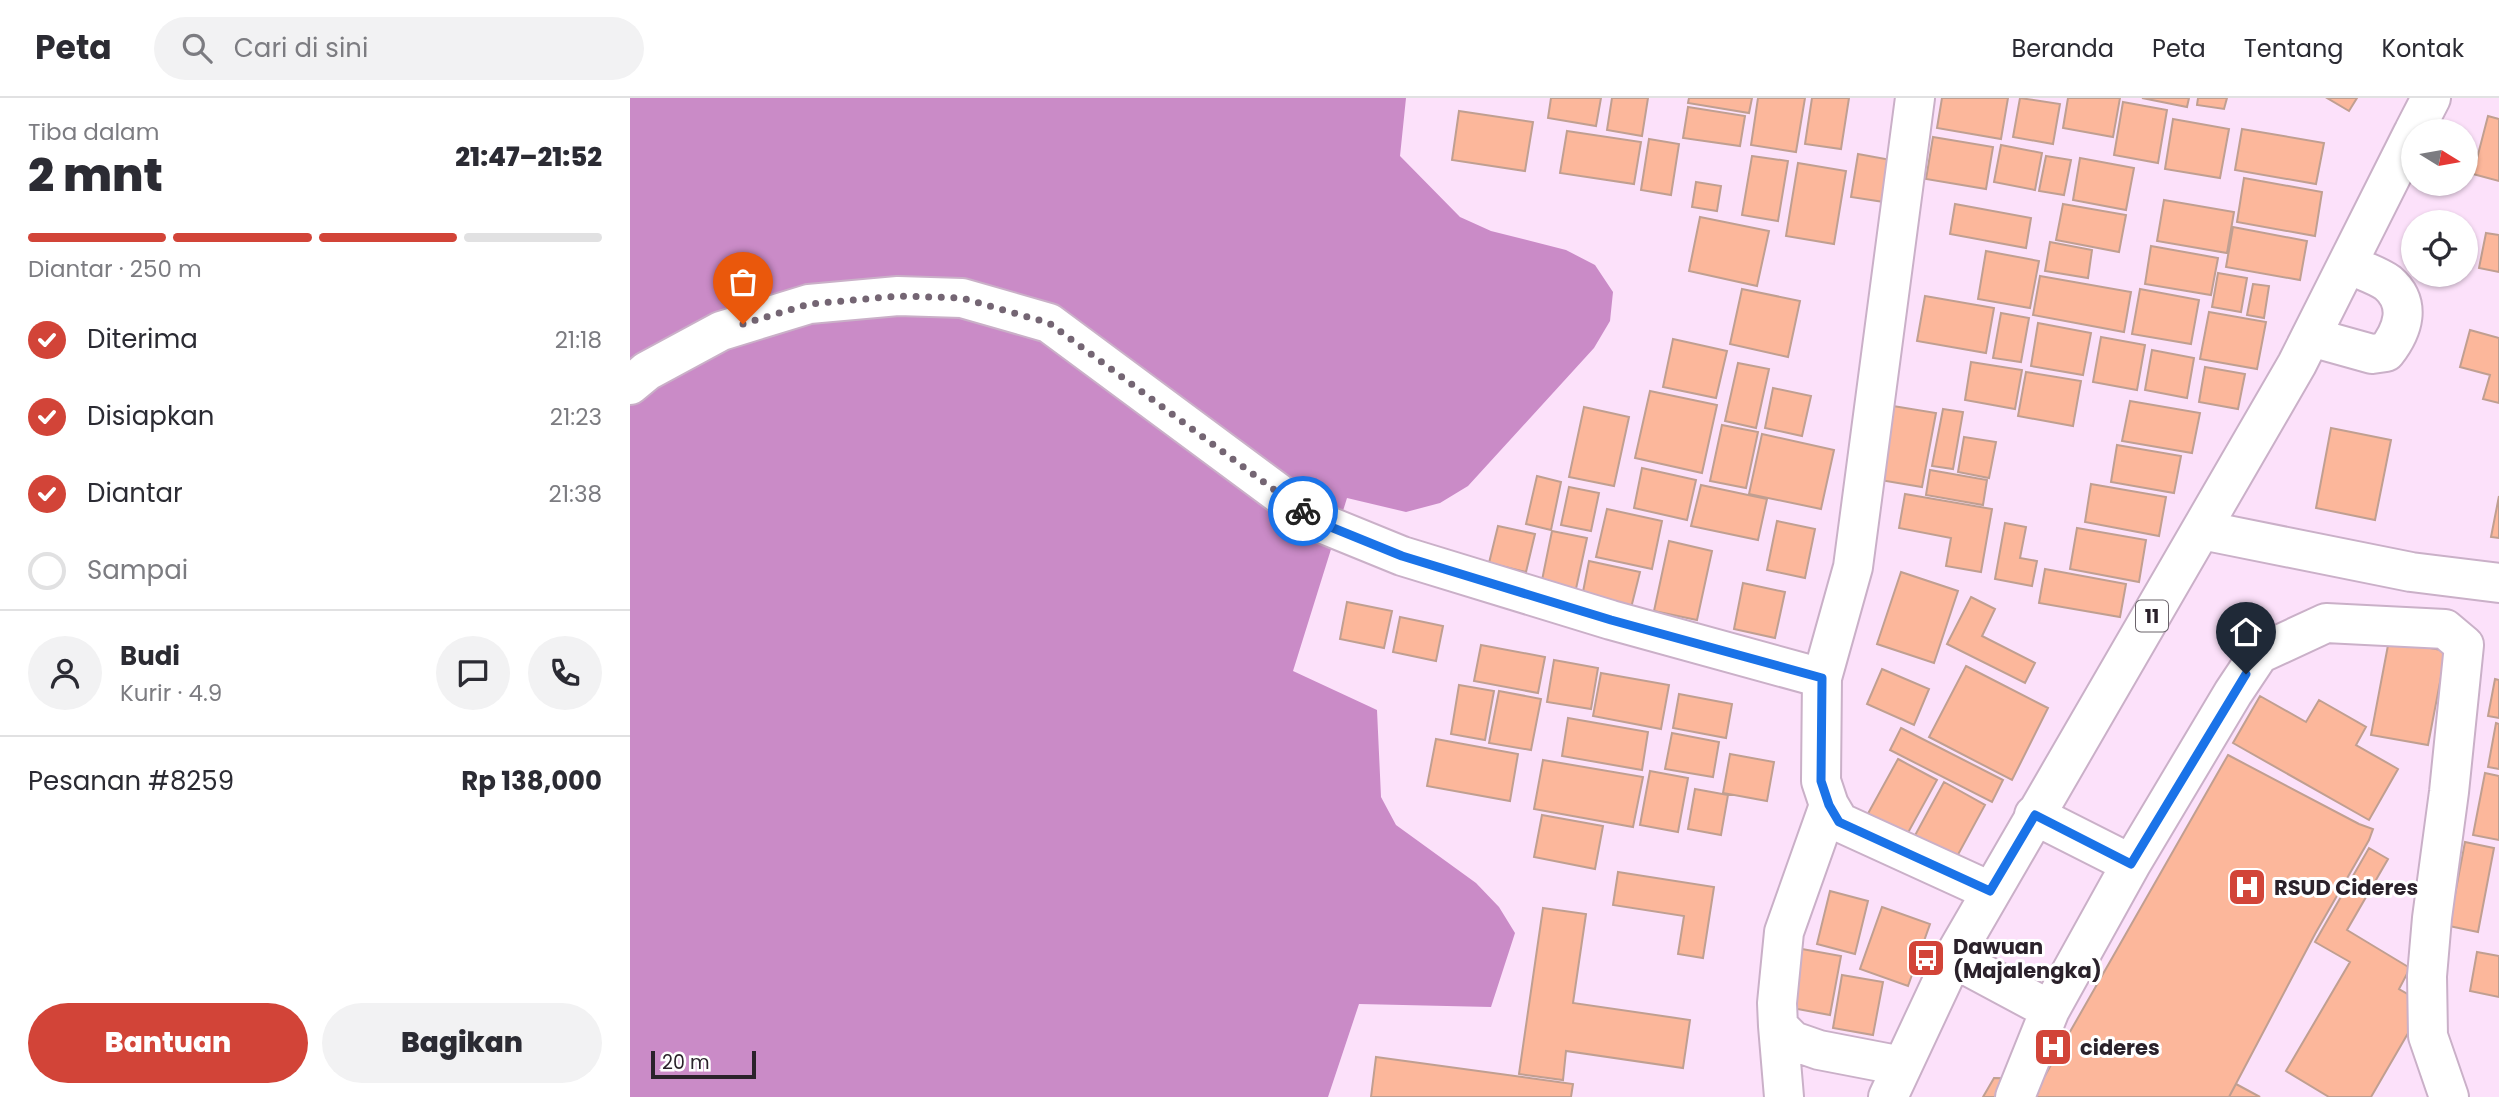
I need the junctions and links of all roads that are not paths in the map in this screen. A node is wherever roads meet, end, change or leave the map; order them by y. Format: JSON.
{"nodes":[{"id":1,"x":1915,"y":98,"type":"edge"},
{"id":2,"x":2431,"y":98,"type":"edge"},
{"id":3,"x":2420,"y":119,"type":"edge"},
{"id":4,"x":2401,"y":158,"type":"edge"},
{"id":5,"x":2348,"y":264,"type":"junction"},
{"id":6,"x":2311,"y":337,"type":"junction"},
{"id":7,"x":630,"y":385,"type":"edge"},
{"id":8,"x":2202,"y":530,"type":"junction"},
{"id":9,"x":2499,"y":583,"type":"edge"},
{"id":10,"x":1822,"y":678,"type":"junction"},
{"id":11,"x":1829,"y":805,"type":"junction"},
{"id":12,"x":2035,"y":815,"type":"junction"},
{"id":13,"x":2131,"y":864,"type":"junction"},
{"id":14,"x":1990,"y":891,"type":"junction"},
{"id":15,"x":1952,"y":958,"type":"junction"},
{"id":16,"x":2050,"y":1010,"type":"junction"},
{"id":17,"x":1778,"y":1026,"type":"junction"},
{"id":18,"x":1895,"y":1081,"type":"edge"},
{"id":19,"x":1784,"y":1097,"type":"edge"},
{"id":20,"x":2015,"y":1097,"type":"edge"},
{"id":21,"x":2449,"y":1097,"type":"edge"}],
"edges":[{"from":1,"to":10,"type":"main road"},
{"from":2,"to":3,"type":"main road","number":"11"},
{"from":4,"to":5,"type":"main road","number":"11"},
{"from":5,"to":6,"type":"main road","number":"11"},
{"from":5,"to":6,"type":"main road"},
{"from":6,"to":8,"type":"main road","number":"11"},
{"from":7,"to":10,"type":"main road"},
{"from":8,"to":9,"type":"main road"},
{"from":8,"to":12,"type":"main road","number":"11"},
{"from":10,"to":11,"type":"main road"},
{"from":11,"to":14,"type":"main road"},
{"from":11,"to":17,"type":"main road"},
{"from":12,"to":13,"type":"main road"},
{"from":12,"to":14,"type":"main road","number":"11"},
{"from":13,"to":16,"type":"main road"},
{"from":13,"to":21,"type":"main road"},
{"from":14,"to":15,"type":"main road","number":"11"},
{"from":15,"to":16,"type":"main road"},
{"from":15,"to":18,"type":"main road","number":"11"},
{"from":16,"to":20,"type":"main road"},
{"from":17,"to":18,"type":"main road"},
{"from":17,"to":19,"type":"main road"}]}
